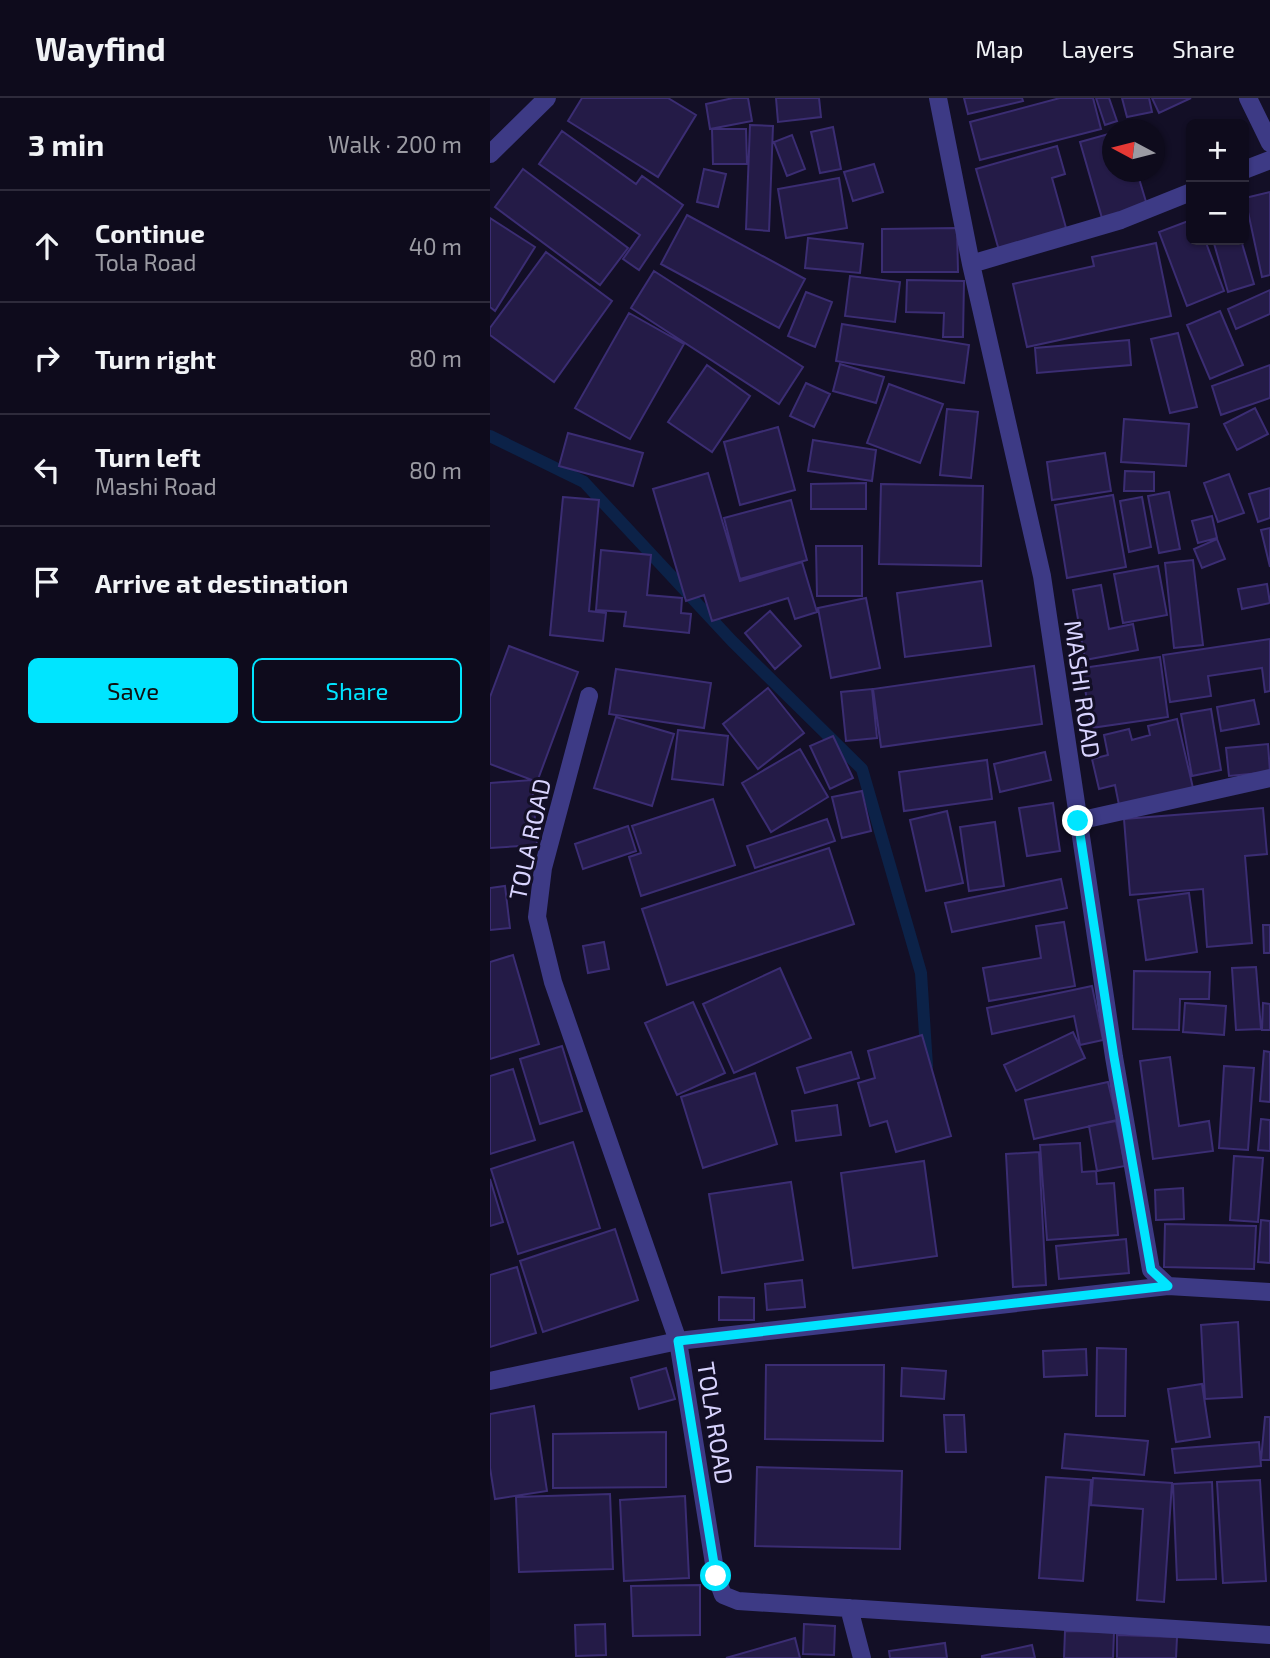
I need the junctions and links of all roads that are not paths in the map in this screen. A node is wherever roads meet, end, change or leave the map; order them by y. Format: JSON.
{"nodes":[{"id":1,"x":547,"y":98,"type":"edge"},
{"id":2,"x":938,"y":98,"type":"edge"},
{"id":3,"x":1248,"y":98,"type":"edge"},
{"id":4,"x":1270,"y":143,"type":"edge"},
{"id":5,"x":490,"y":154,"type":"edge"},
{"id":6,"x":1270,"y":160,"type":"edge"},
{"id":7,"x":1249,"y":168,"type":"edge"},
{"id":8,"x":1186,"y":194,"type":"edge"},
{"id":9,"x":971,"y":264,"type":"junction"},
{"id":10,"x":589,"y":696,"type":"dead end"},
{"id":11,"x":1270,"y":778,"type":"edge"},
{"id":12,"x":1078,"y":821,"type":"junction"},
{"id":13,"x":1168,"y":1286,"type":"junction"},
{"id":14,"x":1270,"y":1292,"type":"edge"},
{"id":15,"x":678,"y":1341,"type":"junction"},
{"id":16,"x":490,"y":1381,"type":"edge"},
{"id":17,"x":849,"y":1608,"type":"junction"},
{"id":18,"x":1270,"y":1635,"type":"edge"},
{"id":19,"x":862,"y":1658,"type":"edge"}],
"edges":[{"from":1,"to":5,"type":"street"},
{"from":2,"to":9,"type":"street","name":"MASHI ROAD"},
{"from":3,"to":4,"type":"street"},
{"from":6,"to":7,"type":"street"},
{"from":8,"to":9,"type":"street"},
{"from":9,"to":12,"type":"street","name":"MASHI ROAD"},
{"from":10,"to":15,"type":"street","name":"TOLA ROAD"},
{"from":11,"to":12,"type":"street"},
{"from":12,"to":13,"type":"street","name":"MASHI ROAD"},
{"from":13,"to":14,"type":"street"},
{"from":13,"to":15,"type":"street"},
{"from":15,"to":16,"type":"street"},
{"from":15,"to":17,"type":"street","name":"TOLA ROAD"},
{"from":17,"to":18,"type":"street","name":"TOLA ROAD"},
{"from":17,"to":19,"type":"street"}]}
